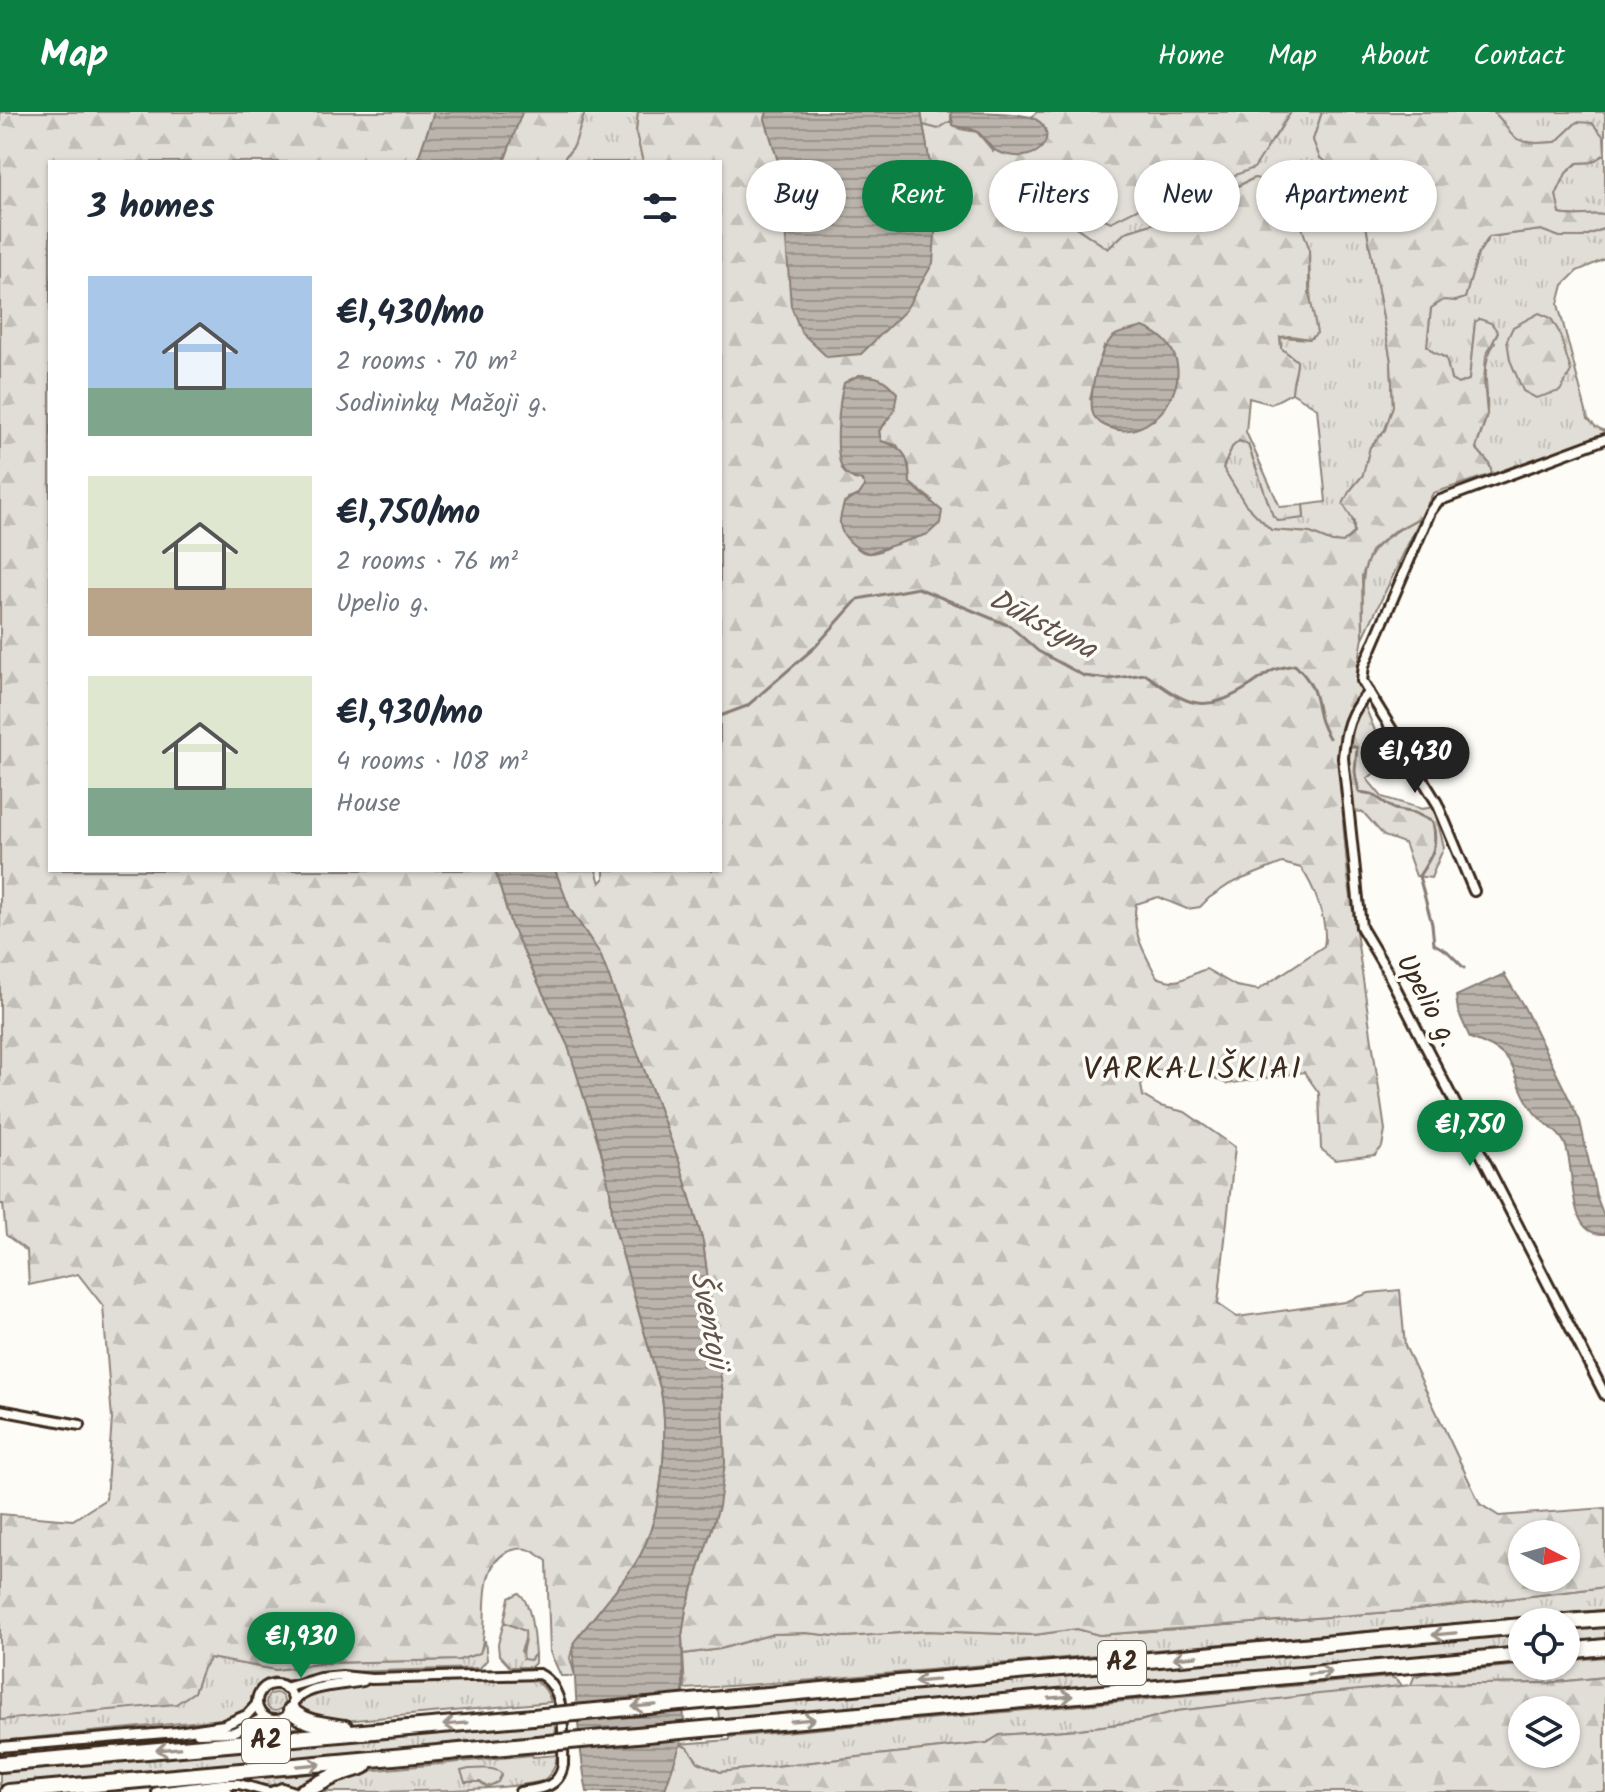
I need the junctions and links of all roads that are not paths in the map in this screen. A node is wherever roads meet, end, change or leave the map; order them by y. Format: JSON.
{"nodes":[{"id":1,"x":1605,"y":439,"type":"edge"},
{"id":2,"x":1369,"y":692,"type":"junction"},
{"id":3,"x":1474,"y":891,"type":"dead end"},
{"id":4,"x":1605,"y":1395,"type":"edge"},
{"id":5,"x":0,"y":1410,"type":"edge"},
{"id":6,"x":80,"y":1425,"type":"dead end"},
{"id":7,"x":1605,"y":1619,"type":"edge"},
{"id":8,"x":1580,"y":1621,"type":"edge"},
{"id":9,"x":1508,"y":1627,"type":"edge"},
{"id":10,"x":1605,"y":1647,"type":"edge"},
{"id":11,"x":1580,"y":1650,"type":"edge"},
{"id":12,"x":1508,"y":1656,"type":"edge"},
{"id":13,"x":372,"y":1679,"type":"junction"},
{"id":14,"x":285,"y":1688,"type":"junction"},
{"id":15,"x":257,"y":1704,"type":"junction"},
{"id":16,"x":292,"y":1706,"type":"junction"},
{"id":17,"x":265,"y":1717,"type":"junction"},
{"id":18,"x":177,"y":1732,"type":"junction"},
{"id":19,"x":365,"y":1732,"type":"junction"},
{"id":20,"x":0,"y":1747,"type":"edge"},
{"id":21,"x":395,"y":1757,"type":"junction"},
{"id":22,"x":0,"y":1764,"type":"edge"},
{"id":23,"x":181,"y":1790,"type":"junction"},
{"id":24,"x":8,"y":1792,"type":"edge"},
{"id":25,"x":157,"y":1792,"type":"edge"},
{"id":26,"x":228,"y":1792,"type":"edge"},
{"id":27,"x":270,"y":1792,"type":"edge"},
{"id":28,"x":294,"y":1792,"type":"edge"},
{"id":29,"x":302,"y":1792,"type":"edge"},
{"id":30,"x":520,"y":1792,"type":"edge"}],
"edges":[{"from":1,"to":2,"type":"street"},
{"from":2,"to":3,"type":"street"},
{"from":2,"to":4,"type":"street","name":"Upelio g."},
{"from":5,"to":6,"type":"street"},
{"from":7,"to":8,"type":"highway"},
{"from":9,"to":19,"type":"highway","number":"A2","one_way":true,"bridge":true},
{"from":10,"to":11,"type":"highway"},
{"from":21,"to":12,"type":"highway","number":"A2","one_way":true,"bridge":true},
{"from":13,"to":14,"type":"street"},
{"from":13,"to":16,"type":"street"},
{"from":13,"to":30,"type":"street"},
{"from":14,"to":15,"type":"street"},
{"from":14,"to":16,"type":"street"},
{"from":15,"to":17,"type":"street"},
{"from":15,"to":18,"type":"street"},
{"from":16,"to":17,"type":"street"},
{"from":16,"to":19,"type":"highway"},
{"from":17,"to":18,"type":"street"},
{"from":18,"to":20,"type":"street"},
{"from":19,"to":22,"type":"highway","number":"A2","one_way":true},
{"from":24,"to":21,"type":"highway","number":"A2","one_way":true},
{"from":21,"to":29,"type":"highway"},
{"from":23,"to":25,"type":"street"},
{"from":23,"to":26,"type":"street"},
{"from":23,"to":27,"type":"street"},
{"from":27,"to":28,"type":"street"}]}
